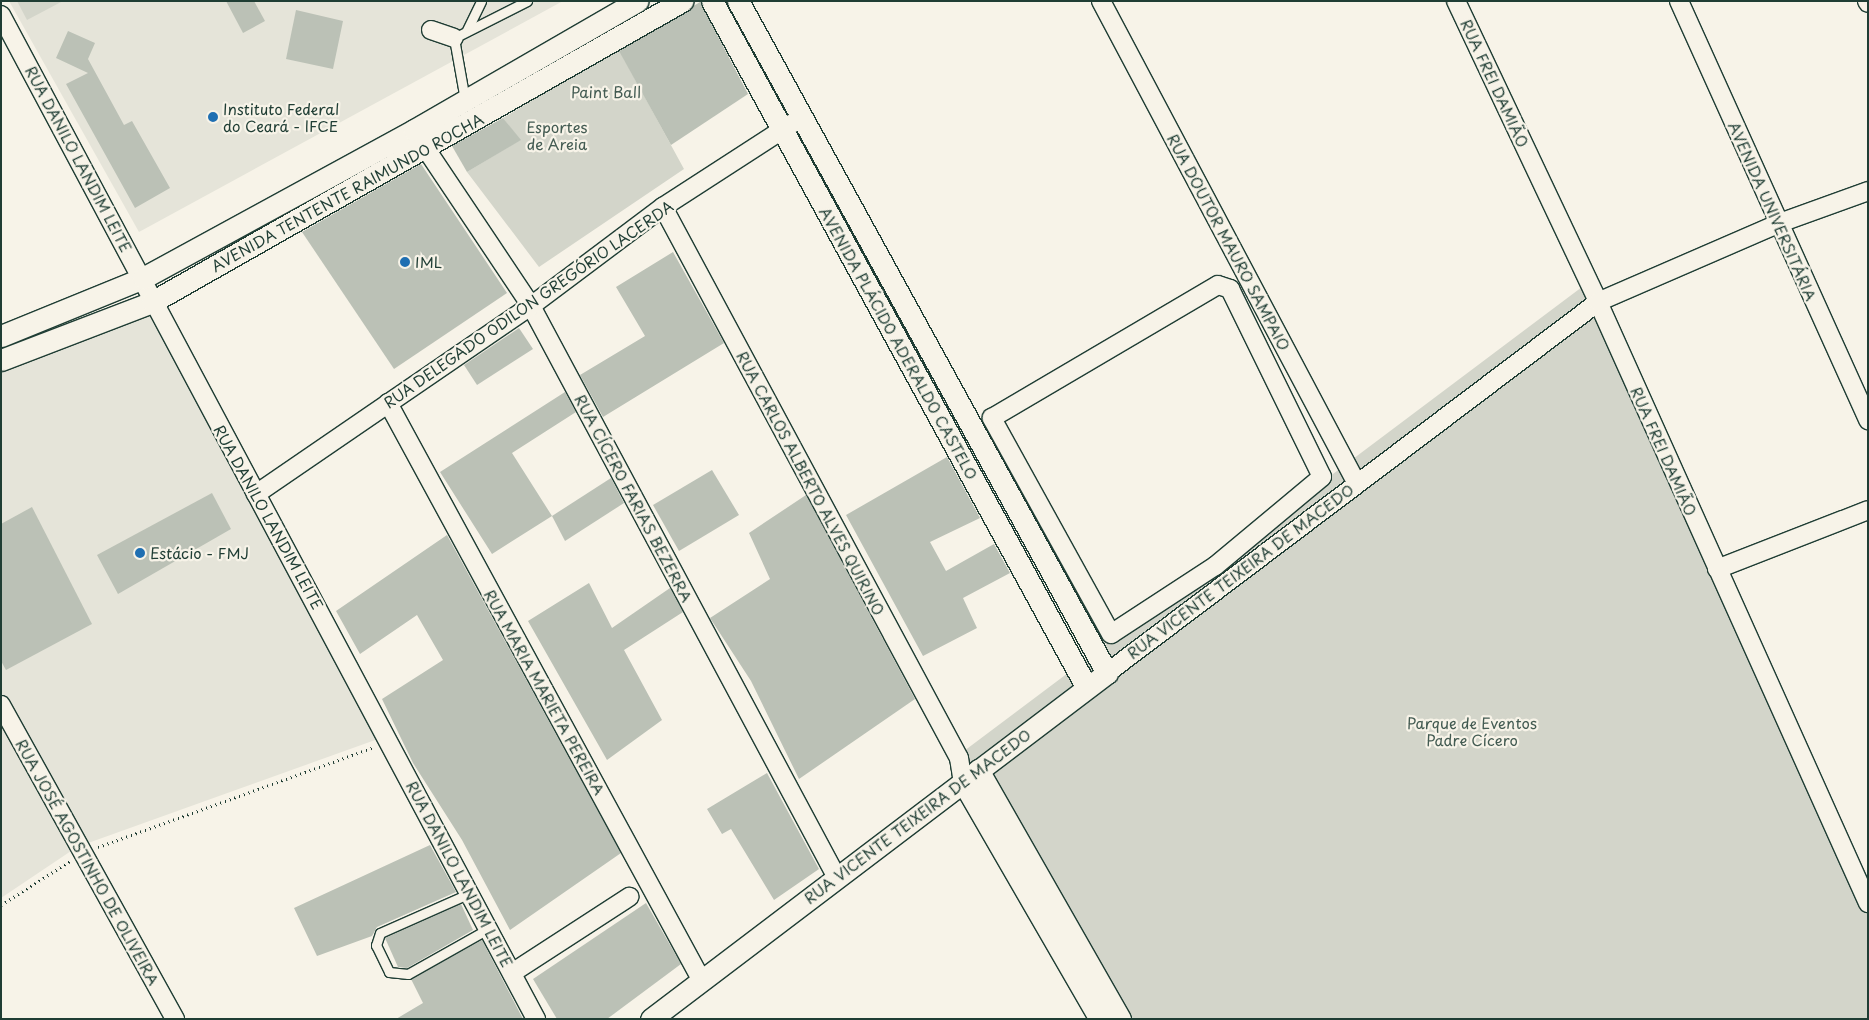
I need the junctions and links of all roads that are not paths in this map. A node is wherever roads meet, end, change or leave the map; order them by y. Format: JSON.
{"nodes":[{"id":1,"x":481,"y":1,"type":"edge"},
{"id":2,"x":527,"y":1,"type":"edge"},
{"id":3,"x":636,"y":1,"type":"edge"},
{"id":4,"x":682,"y":1,"type":"edge"},
{"id":5,"x":712,"y":1,"type":"edge"},
{"id":6,"x":738,"y":1,"type":"edge"},
{"id":7,"x":1101,"y":1,"type":"edge"},
{"id":8,"x":1456,"y":1,"type":"edge"},
{"id":9,"x":1679,"y":1,"type":"edge"},
{"id":10,"x":1,"y":15,"type":"edge"},
{"id":11,"x":431,"y":30,"type":"dead end"},
{"id":12,"x":460,"y":34,"type":"junction"},
{"id":13,"x":466,"y":100,"type":"junction"},
{"id":14,"x":802,"y":118,"type":"junction"},
{"id":15,"x":414,"y":130,"type":"junction"},
{"id":16,"x":783,"y":130,"type":"junction"},
{"id":17,"x":426,"y":149,"type":"junction"},
{"id":18,"x":1868,"y":192,"type":"edge"},
{"id":19,"x":663,"y":207,"type":"junction"},
{"id":20,"x":1778,"y":224,"type":"junction"},
{"id":21,"x":142,"y":278,"type":"junction"},
{"id":22,"x":152,"y":302,"type":"junction"},
{"id":23,"x":1598,"y":302,"type":"junction"},
{"id":24,"x":531,"y":306,"type":"junction"},
{"id":25,"x":1,"y":336,"type":"edge"},
{"id":26,"x":1,"y":360,"type":"edge"},
{"id":27,"x":388,"y":404,"type":"junction"},
{"id":28,"x":1868,"y":420,"type":"edge"},
{"id":29,"x":974,"y":432,"type":"junction"},
{"id":30,"x":954,"y":443,"type":"junction"},
{"id":31,"x":1356,"y":482,"type":"junction"},
{"id":32,"x":256,"y":494,"type":"junction"},
{"id":33,"x":1868,"y":510,"type":"edge"},
{"id":34,"x":1215,"y":566,"type":"junction"},
{"id":35,"x":1717,"y":569,"type":"junction"},
{"id":36,"x":1227,"y":583,"type":"junction"},
{"id":37,"x":1107,"y":673,"type":"junction"},
{"id":38,"x":1086,"y":686,"type":"junction"},
{"id":39,"x":1,"y":705,"type":"edge"},
{"id":40,"x":970,"y":776,"type":"junction"},
{"id":41,"x":836,"y":876,"type":"junction"},
{"id":42,"x":468,"y":894,"type":"junction"},
{"id":43,"x":629,"y":897,"type":"dead end"},
{"id":44,"x":1868,"y":903,"type":"edge"},
{"id":45,"x":488,"y":929,"type":"junction"},
{"id":46,"x":512,"y":973,"type":"junction"},
{"id":47,"x":702,"y":981,"type":"junction"},
{"id":48,"x":175,"y":1019,"type":"edge"},
{"id":49,"x":536,"y":1019,"type":"edge"},
{"id":50,"x":651,"y":1019,"type":"edge"},
{"id":51,"x":1100,"y":1019,"type":"edge"},
{"id":52,"x":1120,"y":1019,"type":"edge"}],
"edges":[{"from":1,"to":12,"type":"lane"},
{"from":2,"to":12,"type":"lane"},
{"from":3,"to":13,"type":"street","name":"AVENIDA TENTENTE RAIMUNDO ROCHA"},
{"from":4,"to":17,"type":"street","name":"AVENIDA TENTENTE RAIMUNDO ROCHA"},
{"from":5,"to":16,"type":"street","name":"AVENIDA PLÁCIDO ADERALDO CASTELO"},
{"from":6,"to":14,"type":"street","name":"AVENIDA PLÁCIDO ADERALDO CASTELO"},
{"from":7,"to":31,"type":"street","name":"RUA DOUTOR MAURO SAMPAIO"},
{"from":8,"to":23,"type":"street","name":"RUA FREI DAMIÃO"},
{"from":9,"to":20,"type":"street","name":"AVENIDA UNIVERSITÁRIA"},
{"from":10,"to":21,"type":"street","name":"RUA DANILO LANDIM LEITE"},
{"from":11,"to":12,"type":"street"},
{"from":12,"to":13,"type":"lane"},
{"from":13,"to":15,"type":"street","name":"AVENIDA TENTENTE RAIMUNDO ROCHA"},
{"from":14,"to":16,"type":"street","name":"RUA DELEGADO ODILON GREGÓRIO LACERDA"},
{"from":14,"to":29,"type":"street","name":"AVENIDA PLÁCIDO ADERALDO CASTELO"},
{"from":15,"to":17,"type":"street","name":"RUA CÍCERO FARIAS BEZERRA"},
{"from":15,"to":21,"type":"street","name":"AVENIDA TENTENTE RAIMUNDO ROCHA"},
{"from":16,"to":19,"type":"street","name":"RUA DELEGADO ODILON GREGÓRIO LACERDA"},
{"from":16,"to":30,"type":"street","name":"AVENIDA PLÁCIDO ADERALDO CASTELO"},
{"from":17,"to":22,"type":"street","name":"AVENIDA TENTENTE RAIMUNDO ROCHA"},
{"from":17,"to":24,"type":"street","name":"RUA CÍCERO FARIAS BEZERRA"},
{"from":18,"to":20,"type":"street","name":"RUA VICENTE TEIXEIRA DE MACEDO"},
{"from":19,"to":24,"type":"street","name":"RUA DELEGADO ODILON GREGÓRIO LACERDA"},
{"from":19,"to":40,"type":"street","name":"RUA CARLOS ALBERTO ALVES QUIRINO"},
{"from":20,"to":23,"type":"street","name":"RUA VICENTE TEIXEIRA DE MACEDO"},
{"from":20,"to":28,"type":"street","name":"AVENIDA UNIVERSITÁRIA"},
{"from":21,"to":22,"type":"street","name":"RUA DANILO LANDIM LEITE"},
{"from":21,"to":25,"type":"street","name":"AVENIDA TENTENTE RAIMUNDO ROCHA"},
{"from":22,"to":26,"type":"street","name":"AVENIDA TENTENTE RAIMUNDO ROCHA"},
{"from":22,"to":32,"type":"street","name":"RUA DANILO LANDIM LEITE"},
{"from":23,"to":31,"type":"street","name":"RUA VICENTE TEIXEIRA DE MACEDO"},
{"from":23,"to":35,"type":"street","name":"RUA FREI DAMIÃO"},
{"from":24,"to":27,"type":"street","name":"RUA DELEGADO ODILON GREGÓRIO LACERDA"},
{"from":24,"to":41,"type":"street","name":"RUA CÍCERO FARIAS BEZERRA"},
{"from":27,"to":32,"type":"street","name":"RUA DELEGADO ODILON GREGÓRIO LACERDA"},
{"from":27,"to":47,"type":"street","name":"RUA MARIA MARIETA PEREIRA"},
{"from":29,"to":30,"type":"street"},
{"from":29,"to":37,"type":"street","name":"AVENIDA PLÁCIDO ADERALDO CASTELO"},
{"from":30,"to":38,"type":"street","name":"AVENIDA PLÁCIDO ADERALDO CASTELO"},
{"from":31,"to":36,"type":"street","name":"RUA VICENTE TEIXEIRA DE MACEDO"},
{"from":32,"to":42,"type":"street","name":"RUA DANILO LANDIM LEITE"},
{"from":33,"to":35,"type":"street"},
{"from":34,"to":34,"type":"street"},
{"from":34,"to":36,"type":"street"},
{"from":35,"to":44,"type":"street","name":"RUA FREI DAMIÃO"},
{"from":36,"to":37,"type":"street","name":"RUA VICENTE TEIXEIRA DE MACEDO"},
{"from":37,"to":38,"type":"street","name":"RUA VICENTE TEIXEIRA DE MACEDO"},
{"from":38,"to":40,"type":"street","name":"RUA VICENTE TEIXEIRA DE MACEDO"},
{"from":39,"to":48,"type":"street","name":"RUA JOSÉ AGOSTINHO DE OLIVEIRA"},
{"from":40,"to":41,"type":"street","name":"RUA VICENTE TEIXEIRA DE MACEDO"},
{"from":40,"to":51,"type":"street"},
{"from":40,"to":52,"type":"street"},
{"from":41,"to":47,"type":"street","name":"RUA VICENTE TEIXEIRA DE MACEDO"},
{"from":42,"to":45,"type":"street","name":"RUA DANILO LANDIM LEITE"},
{"from":42,"to":45,"type":"lane"},
{"from":43,"to":46,"type":"street"},
{"from":45,"to":46,"type":"street","name":"RUA DANILO LANDIM LEITE"},
{"from":46,"to":49,"type":"street","name":"RUA DANILO LANDIM LEITE"},
{"from":47,"to":50,"type":"street","name":"RUA VICENTE TEIXEIRA DE MACEDO"}]}
